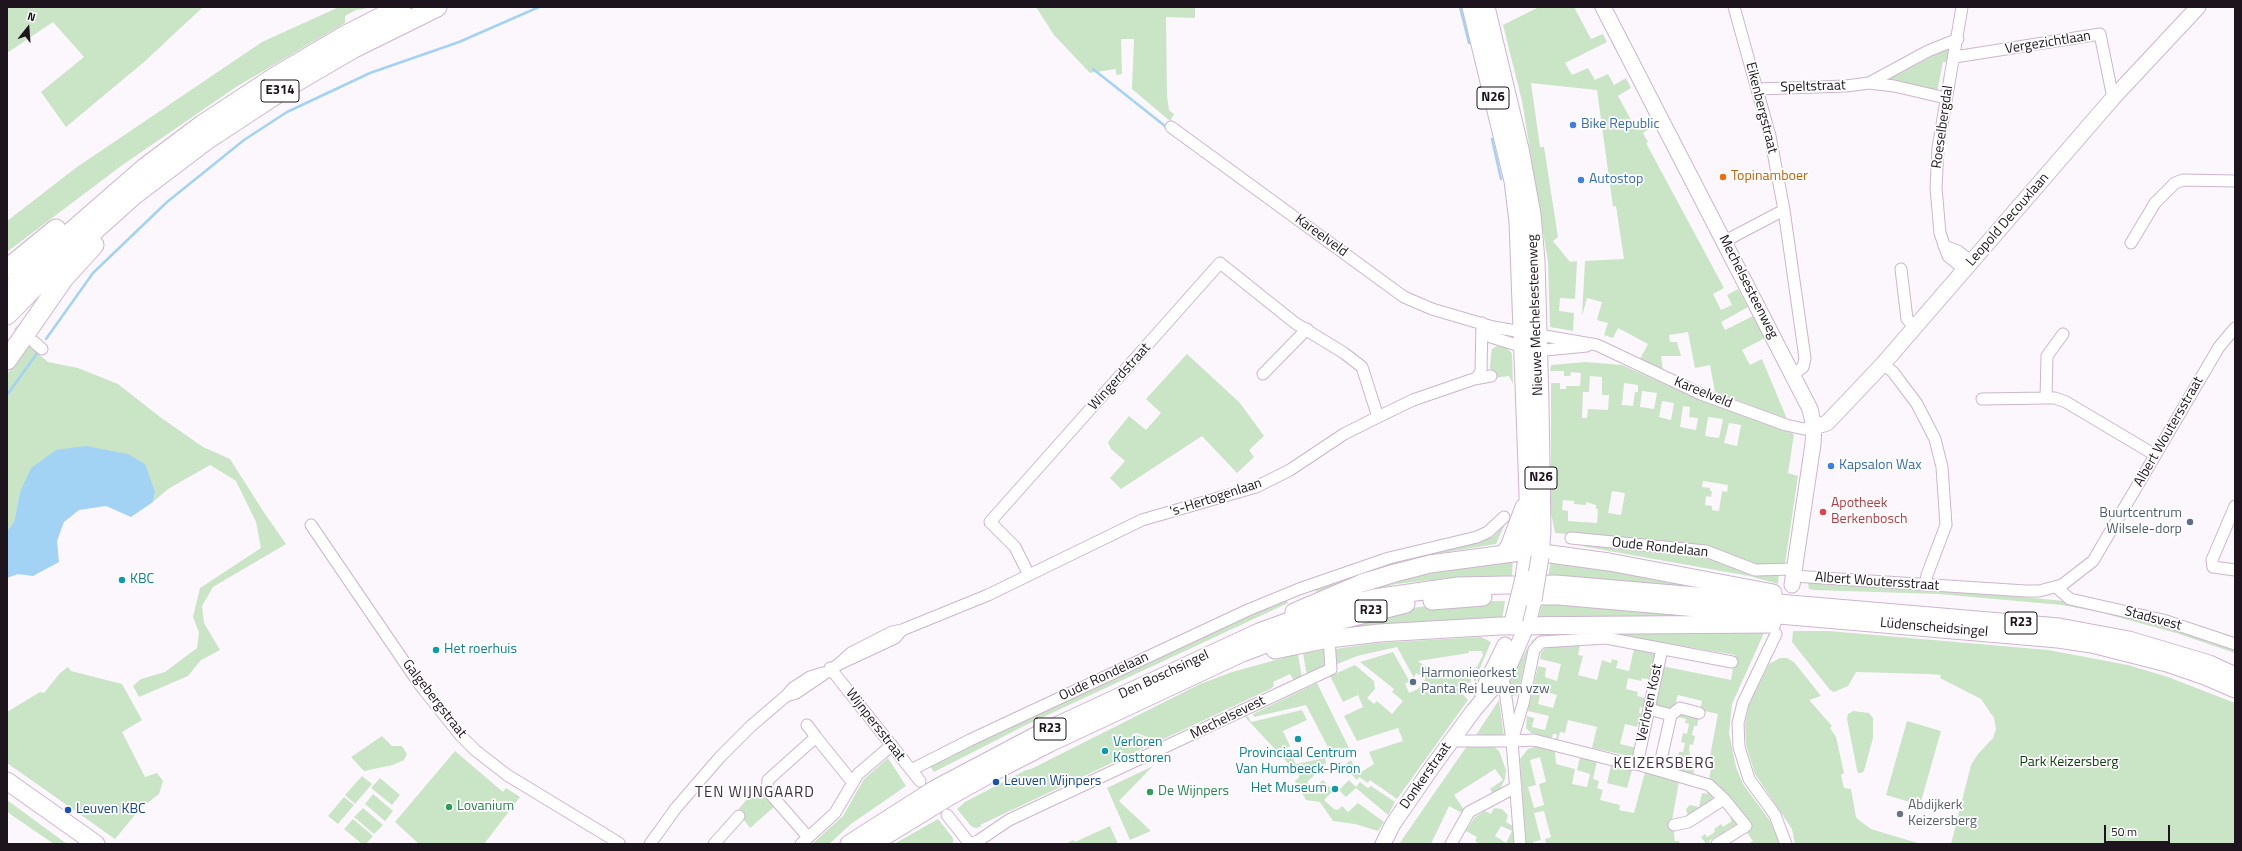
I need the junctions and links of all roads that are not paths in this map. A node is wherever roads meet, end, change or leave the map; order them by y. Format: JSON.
{"nodes":[{"id":1,"x":401,"y":7,"type":"edge"},
{"id":2,"x":437,"y":7,"type":"edge"},
{"id":3,"x":1471,"y":7,"type":"edge"},
{"id":4,"x":1486,"y":7,"type":"edge"},
{"id":5,"x":1603,"y":7,"type":"edge"},
{"id":6,"x":1734,"y":7,"type":"edge"},
{"id":7,"x":1962,"y":7,"type":"edge"},
{"id":8,"x":2198,"y":7,"type":"edge"},
{"id":9,"x":1958,"y":39,"type":"junction"},
{"id":10,"x":1955,"y":57,"type":"junction"},
{"id":11,"x":1869,"y":83,"type":"junction"},
{"id":12,"x":1758,"y":89,"type":"junction"},
{"id":13,"x":1946,"y":98,"type":"junction"},
{"id":14,"x":2113,"y":98,"type":"junction"},
{"id":15,"x":1171,"y":127,"type":"dead end"},
{"id":16,"x":146,"y":167,"type":"junction"},
{"id":17,"x":2235,"y":182,"type":"edge"},
{"id":18,"x":134,"y":194,"type":"junction"},
{"id":19,"x":1784,"y":210,"type":"junction"},
{"id":20,"x":1725,"y":241,"type":"junction"},
{"id":21,"x":2131,"y":243,"type":"dead end"},
{"id":22,"x":1968,"y":266,"type":"junction"},
{"id":23,"x":7,"y":269,"type":"edge"},
{"id":24,"x":1901,"y":269,"type":"dead end"},
{"id":25,"x":7,"y":294,"type":"edge"},
{"id":26,"x":7,"y":314,"type":"edge"},
{"id":27,"x":1482,"y":323,"type":"junction"},
{"id":28,"x":1914,"y":328,"type":"junction"},
{"id":29,"x":2235,"y":328,"type":"edge"},
{"id":30,"x":1307,"y":329,"type":"junction"},
{"id":31,"x":2063,"y":334,"type":"dead end"},
{"id":32,"x":1530,"y":341,"type":"junction"},
{"id":33,"x":7,"y":360,"type":"edge"},
{"id":34,"x":1884,"y":364,"type":"junction"},
{"id":35,"x":1263,"y":374,"type":"dead end"},
{"id":36,"x":1793,"y":375,"type":"junction"},
{"id":37,"x":1491,"y":376,"type":"dead end"},
{"id":38,"x":1474,"y":380,"type":"junction"},
{"id":39,"x":2046,"y":398,"type":"junction"},
{"id":40,"x":1982,"y":399,"type":"dead end"},
{"id":41,"x":1378,"y":417,"type":"junction"},
{"id":42,"x":1814,"y":427,"type":"junction"},
{"id":43,"x":2155,"y":455,"type":"junction"},
{"id":44,"x":1528,"y":493,"type":"junction"},
{"id":45,"x":2235,"y":506,"type":"edge"},
{"id":46,"x":1504,"y":518,"type":"dead end"},
{"id":47,"x":311,"y":525,"type":"dead end"},
{"id":48,"x":1571,"y":538,"type":"dead end"},
{"id":49,"x":1504,"y":552,"type":"junction"},
{"id":50,"x":1534,"y":554,"type":"junction"},
{"id":51,"x":2235,"y":570,"type":"edge"},
{"id":52,"x":1029,"y":575,"type":"junction"},
{"id":53,"x":1793,"y":577,"type":"junction"},
{"id":54,"x":1925,"y":585,"type":"junction"},
{"id":55,"x":2056,"y":587,"type":"junction"},
{"id":56,"x":1299,"y":589,"type":"junction"},
{"id":57,"x":1506,"y":590,"type":"junction"},
{"id":58,"x":1306,"y":605,"type":"junction"},
{"id":59,"x":1801,"y":611,"type":"junction"},
{"id":60,"x":1520,"y":623,"type":"junction"},
{"id":61,"x":1259,"y":632,"type":"junction"},
{"id":62,"x":1776,"y":634,"type":"dead end"},
{"id":63,"x":1330,"y":639,"type":"junction"},
{"id":64,"x":2235,"y":644,"type":"edge"},
{"id":65,"x":1505,"y":645,"type":"junction"},
{"id":66,"x":1662,"y":649,"type":"junction"},
{"id":67,"x":1242,"y":653,"type":"junction"},
{"id":68,"x":1732,"y":662,"type":"dead end"},
{"id":69,"x":831,"y":668,"type":"junction"},
{"id":70,"x":1503,"y":676,"type":"junction"},
{"id":71,"x":2235,"y":676,"type":"edge"},
{"id":72,"x":2235,"y":689,"type":"edge"},
{"id":73,"x":1507,"y":702,"type":"junction"},
{"id":74,"x":1522,"y":704,"type":"junction"},
{"id":75,"x":1649,"y":709,"type":"junction"},
{"id":76,"x":1474,"y":710,"type":"junction"},
{"id":77,"x":1699,"y":713,"type":"dead end"},
{"id":78,"x":1671,"y":714,"type":"junction"},
{"id":79,"x":807,"y":725,"type":"dead end"},
{"id":80,"x":816,"y":737,"type":"junction"},
{"id":81,"x":1451,"y":741,"type":"junction"},
{"id":82,"x":1512,"y":741,"type":"junction"},
{"id":83,"x":892,"y":745,"type":"junction"},
{"id":84,"x":1662,"y":755,"type":"dead end"},
{"id":85,"x":1637,"y":764,"type":"junction"},
{"id":86,"x":911,"y":770,"type":"junction"},
{"id":87,"x":7,"y":781,"type":"edge"},
{"id":88,"x":920,"y":781,"type":"dead end"},
{"id":89,"x":853,"y":783,"type":"junction"},
{"id":90,"x":1516,"y":787,"type":"junction"},
{"id":91,"x":1724,"y":799,"type":"junction"},
{"id":92,"x":946,"y":814,"type":"dead end"},
{"id":93,"x":739,"y":816,"type":"dead end"},
{"id":94,"x":1674,"y":825,"type":"dead end"},
{"id":95,"x":805,"y":841,"type":"edge"},
{"id":96,"x":715,"y":843,"type":"edge"},
{"id":97,"x":96,"y":844,"type":"edge"},
{"id":98,"x":621,"y":844,"type":"edge"},
{"id":99,"x":650,"y":844,"type":"edge"},
{"id":100,"x":849,"y":844,"type":"edge"},
{"id":101,"x":872,"y":844,"type":"edge"},
{"id":102,"x":970,"y":844,"type":"edge"},
{"id":103,"x":1383,"y":844,"type":"edge"},
{"id":104,"x":1451,"y":844,"type":"edge"},
{"id":105,"x":1520,"y":844,"type":"edge"},
{"id":106,"x":1717,"y":844,"type":"edge"},
{"id":107,"x":1786,"y":844,"type":"edge"}],
"edges":[{"from":1,"to":16,"type":"highway","number":"E314"},
{"from":2,"to":18,"type":"highway","number":"E314"},
{"from":3,"to":32,"type":"main road","name":"Nieuwe Mechelsesteenweg","number":"N26"},
{"from":4,"to":32,"type":"main road","name":"Nieuwe Mechelsesteenweg","number":"N26"},
{"from":5,"to":20,"type":"street","name":"Mechelsesteenweg"},
{"from":6,"to":12,"type":"street","name":"Eikenbergstraat"},
{"from":7,"to":9,"type":"street","name":"Roeselbergdal"},
{"from":8,"to":14,"type":"street","name":"Leopold Decouxlaan"},
{"from":9,"to":10,"type":"street","name":"Roeselbergdal"},
{"from":9,"to":11,"type":"street","name":"Speltstraat"},
{"from":10,"to":13,"type":"street","name":"Roeselbergdal"},
{"from":10,"to":14,"type":"street","name":"Vergezichtlaan"},
{"from":11,"to":12,"type":"street","name":"Speltstraat"},
{"from":11,"to":13,"type":"street","name":"Speltstraat"},
{"from":12,"to":19,"type":"street","name":"Eikenbergstraat"},
{"from":13,"to":22,"type":"street","name":"Roeselbergdal"},
{"from":14,"to":22,"type":"street","name":"Leopold Decouxlaan"},
{"from":15,"to":27,"type":"street","name":"Kareelveld"},
{"from":16,"to":23,"type":"highway"},
{"from":16,"to":25,"type":"highway","number":"E314"},
{"from":17,"to":21,"type":"street"},
{"from":18,"to":26,"type":"highway","number":"E314"},
{"from":18,"to":33,"type":"highway"},
{"from":19,"to":20,"type":"street"},
{"from":19,"to":36,"type":"street","name":"Eikenbergstraat"},
{"from":20,"to":36,"type":"street","name":"Mechelsesteenweg"},
{"from":22,"to":28,"type":"street","name":"Leopold Decouxlaan"},
{"from":24,"to":28,"type":"street"},
{"from":27,"to":32,"type":"street","name":"Kareelveld"},
{"from":27,"to":32,"type":"street","name":"Kareelveld"},
{"from":27,"to":38,"type":"street"},
{"from":28,"to":34,"type":"street","name":"Leopold Decouxlaan"},
{"from":29,"to":43,"type":"street","name":"Albert Woutersstraat"},
{"from":30,"to":35,"type":"street"},
{"from":30,"to":41,"type":"street","name":"Wingerdstraat"},
{"from":30,"to":52,"type":"street","name":"Wingerdstraat"},
{"from":31,"to":39,"type":"street"},
{"from":32,"to":42,"type":"street","name":"Kareelveld"},
{"from":32,"to":44,"type":"main road","name":"Nieuwe Mechelsesteenweg","number":"N26"},
{"from":32,"to":50,"type":"main road","name":"Nieuwe Mechelsesteenweg","number":"N26"},
{"from":34,"to":42,"type":"street","name":"Leopold Decouxlaan"},
{"from":34,"to":54,"type":"street"},
{"from":36,"to":42,"type":"street","name":"Mechelsesteenweg"},
{"from":37,"to":38,"type":"street","name":"'s-Hertogenlaan"},
{"from":38,"to":41,"type":"street","name":"'s-Hertogenlaan"},
{"from":39,"to":40,"type":"street"},
{"from":39,"to":43,"type":"street"},
{"from":41,"to":52,"type":"street","name":"'s-Hertogenlaan"},
{"from":42,"to":53,"type":"street","name":"Mechelsesteenweg"},
{"from":43,"to":55,"type":"street","name":"Albert Woutersstraat"},
{"from":44,"to":49,"type":"main road"},
{"from":44,"to":50,"type":"main road","name":"Nieuwe Mechelsesteenweg","number":"N26"},
{"from":45,"to":51,"type":"street"},
{"from":46,"to":56,"type":"street","name":"Oude Rondelaan"},
{"from":47,"to":98,"type":"street","name":"Galgebergstraat"},
{"from":48,"to":53,"type":"street","name":"Oude Rondelaan"},
{"from":49,"to":50,"type":"main road"},
{"from":49,"to":58,"type":"main road"},
{"from":50,"to":59,"type":"main road"},
{"from":50,"to":60,"type":"main road","name":"Nieuwe Mechelsesteenweg","number":"N26","bridge":true},
{"from":52,"to":69,"type":"street","name":"'s-Hertogenlaan"},
{"from":53,"to":54,"type":"street","name":"Albert Woutersstraat"},
{"from":54,"to":55,"type":"street","name":"Albert Woutersstraat"},
{"from":55,"to":64,"type":"street","name":"Stadsvest"},
{"from":56,"to":58,"type":"street"},
{"from":56,"to":86,"type":"street","name":"Oude Rondelaan"},
{"from":57,"to":59,"type":"main road","name":"Lüdenscheidsingel","number":"R23"},
{"from":57,"to":61,"type":"main road","name":"Den Boschsingel","number":"R23"},
{"from":57,"to":67,"type":"main road","name":"Den Boschsingel","number":"R23"},
{"from":58,"to":61,"type":"main road"},
{"from":59,"to":60,"type":"main road"},
{"from":59,"to":71,"type":"main road","name":"Lüdenscheidsingel","number":"R23"},
{"from":59,"to":72,"type":"main road","name":"Lüdenscheidsingel","number":"R23"},
{"from":60,"to":63,"type":"main road"},
{"from":60,"to":65,"type":"street","name":"Donkerstraat"},
{"from":60,"to":70,"type":"street","name":"Donkerstraat"},
{"from":61,"to":100,"type":"main road","name":"Den Boschsingel","number":"R23"},
{"from":62,"to":107,"type":"street"},
{"from":63,"to":67,"type":"main road"},
{"from":63,"to":102,"type":"street","name":"Mechelsevest"},
{"from":65,"to":70,"type":"street"},
{"from":65,"to":76,"type":"street","name":"Donkerstraat"},
{"from":66,"to":68,"type":"street"},
{"from":66,"to":74,"type":"street"},
{"from":66,"to":75,"type":"street","name":"Verloren Kost"},
{"from":67,"to":101,"type":"main road","name":"Den Boschsingel","number":"R23"},
{"from":69,"to":83,"type":"street","name":"Wijnpersstraat"},
{"from":69,"to":99,"type":"street","name":"'s-Hertogenlaan"},
{"from":70,"to":73,"type":"street"},
{"from":70,"to":76,"type":"street","name":"Donkerstraat"},
{"from":73,"to":74,"type":"street"},
{"from":73,"to":82,"type":"street"},
{"from":74,"to":82,"type":"street"},
{"from":75,"to":78,"type":"street"},
{"from":75,"to":85,"type":"street","name":"Verloren Kost"},
{"from":76,"to":81,"type":"street","name":"Donkerstraat"},
{"from":77,"to":78,"type":"street"},
{"from":78,"to":84,"type":"street"},
{"from":79,"to":80,"type":"street"},
{"from":80,"to":89,"type":"street"},
{"from":80,"to":95,"type":"street"},
{"from":81,"to":82,"type":"street"},
{"from":81,"to":103,"type":"street","name":"Donkerstraat"},
{"from":82,"to":85,"type":"street"},
{"from":82,"to":90,"type":"street"},
{"from":83,"to":86,"type":"street","name":"Wijnpersstraat"},
{"from":83,"to":89,"type":"street"},
{"from":85,"to":91,"type":"street"},
{"from":86,"to":88,"type":"street","name":"Wijnpersstraat"},
{"from":87,"to":97,"type":"main road"},
{"from":89,"to":95,"type":"street"},
{"from":90,"to":104,"type":"street"},
{"from":90,"to":105,"type":"street"},
{"from":91,"to":94,"type":"street"},
{"from":91,"to":106,"type":"street"},
{"from":92,"to":102,"type":"street"},
{"from":93,"to":96,"type":"street"}]}
